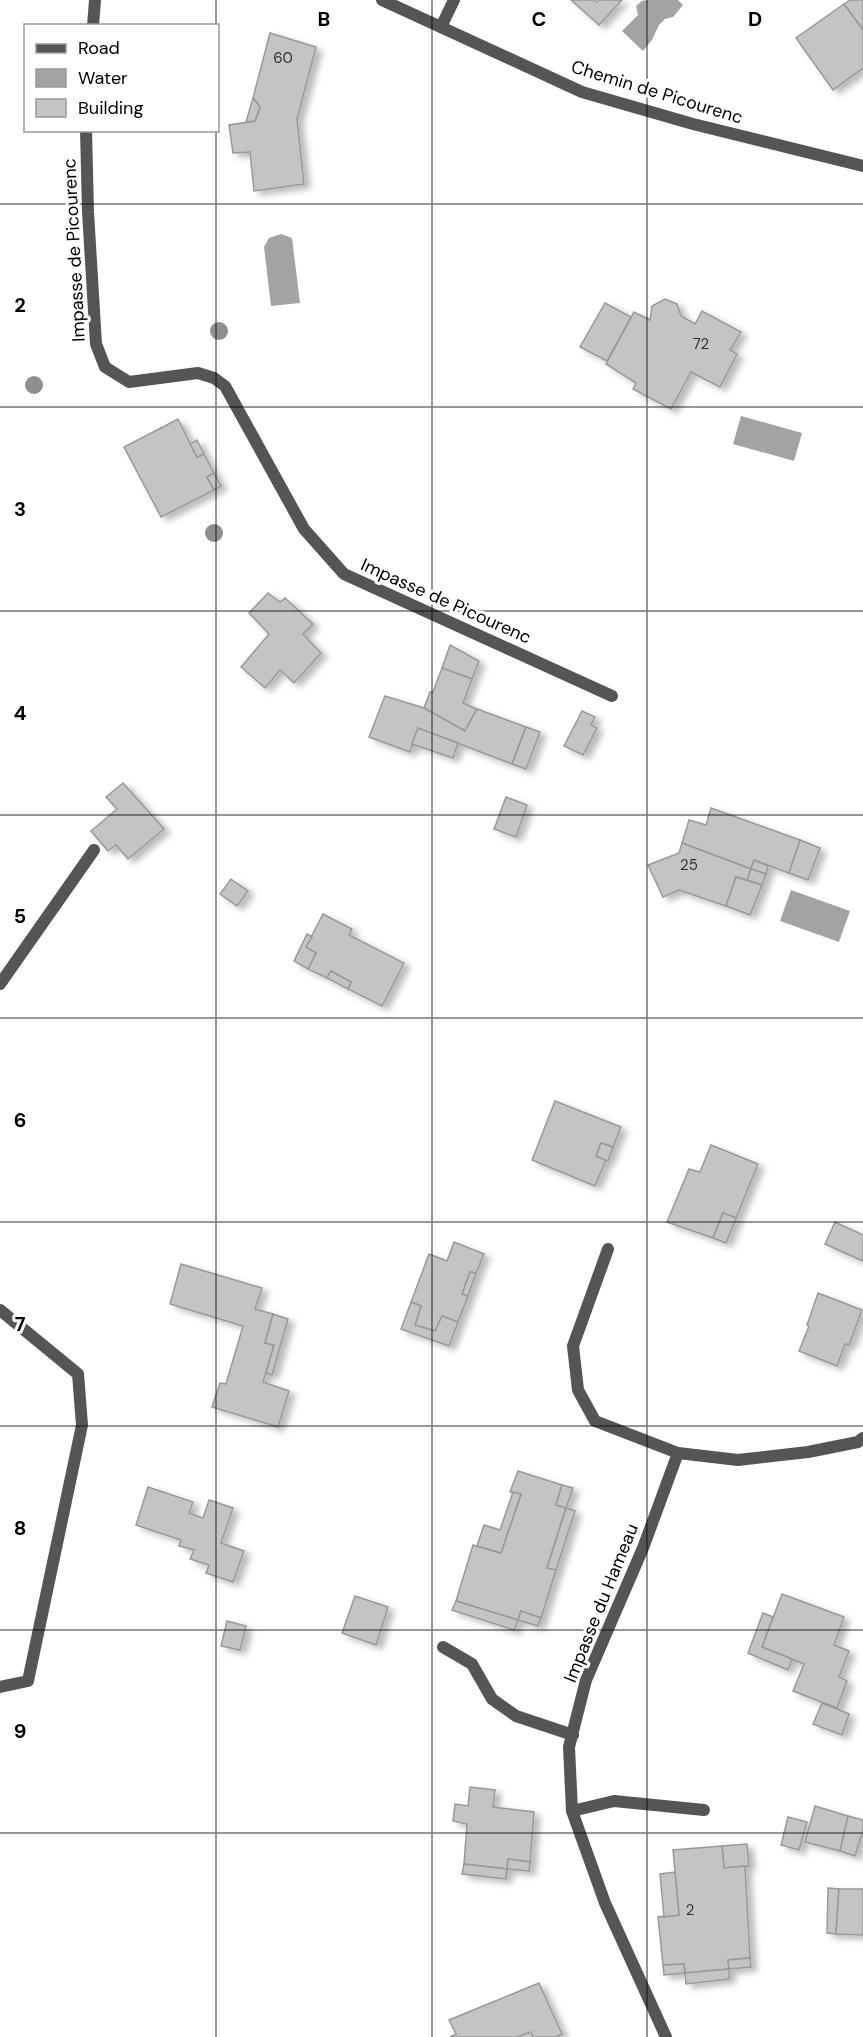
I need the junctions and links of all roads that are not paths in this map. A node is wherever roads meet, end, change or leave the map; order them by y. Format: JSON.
{"nodes":[{"id":1,"x":95,"y":0,"type":"edge"},
{"id":2,"x":382,"y":0,"type":"edge"},
{"id":3,"x":454,"y":0,"type":"edge"},
{"id":4,"x":93,"y":24,"type":"edge"},
{"id":5,"x":441,"y":27,"type":"junction"},
{"id":6,"x":86,"y":132,"type":"edge"},
{"id":7,"x":863,"y":166,"type":"edge"},
{"id":8,"x":612,"y":696,"type":"dead end"},
{"id":9,"x":94,"y":850,"type":"dead end"},
{"id":10,"x":0,"y":984,"type":"edge"},
{"id":11,"x":608,"y":1249,"type":"dead end"},
{"id":12,"x":0,"y":1310,"type":"edge"},
{"id":13,"x":863,"y":1438,"type":"edge"},
{"id":14,"x":678,"y":1454,"type":"junction"},
{"id":15,"x":443,"y":1647,"type":"dead end"},
{"id":16,"x":0,"y":1687,"type":"edge"},
{"id":17,"x":573,"y":1735,"type":"junction"},
{"id":18,"x":704,"y":1810,"type":"dead end"},
{"id":19,"x":572,"y":1811,"type":"junction"},
{"id":20,"x":666,"y":2037,"type":"edge"}],
"edges":[{"from":1,"to":4,"type":"street"},
{"from":2,"to":5,"type":"street","name":"Chemin de Picourenc"},
{"from":3,"to":5,"type":"street"},
{"from":5,"to":7,"type":"street","name":"Chemin de Picourenc"},
{"from":6,"to":8,"type":"street","name":"Impasse de Picourenc"},
{"from":9,"to":10,"type":"street"},
{"from":11,"to":14,"type":"street"},
{"from":12,"to":16,"type":"street"},
{"from":13,"to":14,"type":"street"},
{"from":14,"to":17,"type":"street","name":"Impasse du Hameau"},
{"from":15,"to":17,"type":"street"},
{"from":17,"to":19,"type":"street","name":"Impasse du Hameau"},
{"from":18,"to":19,"type":"street"},
{"from":19,"to":20,"type":"street","name":"Impasse du Hameau"}]}
